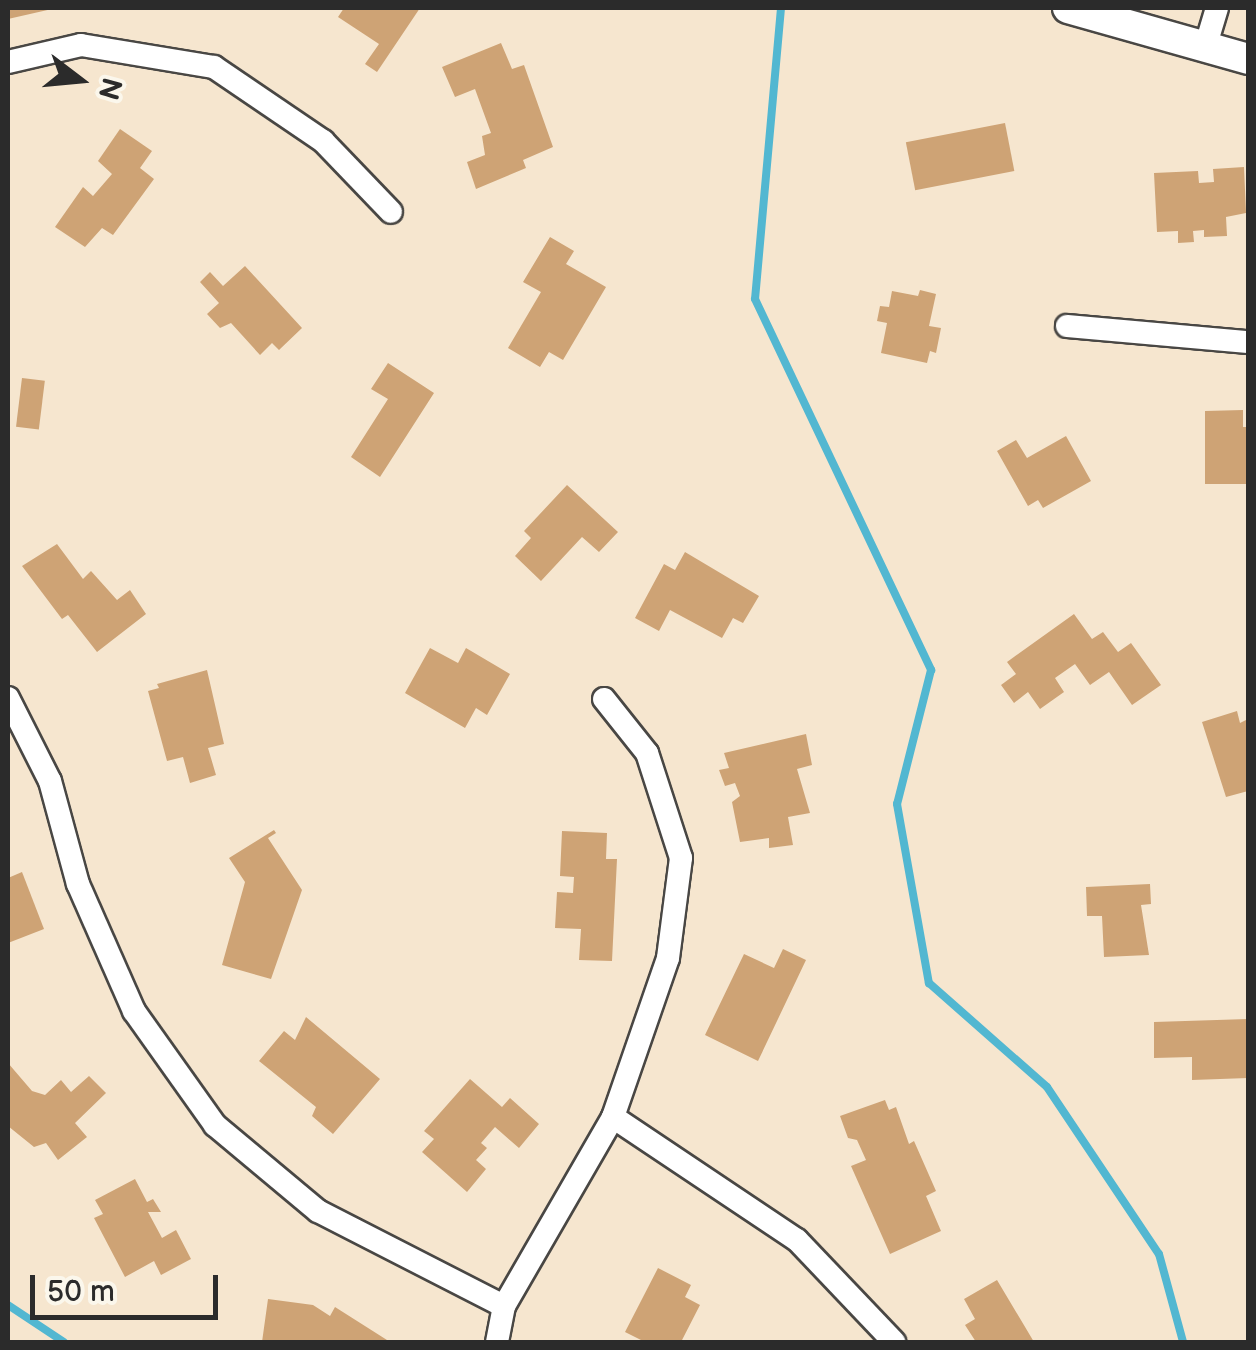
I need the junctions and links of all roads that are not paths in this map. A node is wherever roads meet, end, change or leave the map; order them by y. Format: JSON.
{"nodes":[{"id":1,"x":1068,"y":8,"type":"edge"},
{"id":2,"x":1218,"y":8,"type":"edge"},
{"id":3,"x":1206,"y":48,"type":"junction"},
{"id":4,"x":1248,"y":59,"type":"edge"},
{"id":5,"x":8,"y":62,"type":"edge"},
{"id":6,"x":391,"y":212,"type":"dead end"},
{"id":7,"x":1067,"y":326,"type":"dead end"},
{"id":8,"x":1248,"y":342,"type":"edge"},
{"id":9,"x":8,"y":698,"type":"edge"},
{"id":10,"x":604,"y":700,"type":"dead end"},
{"id":11,"x":613,"y":1118,"type":"junction"},
{"id":12,"x":504,"y":1306,"type":"junction"},
{"id":13,"x":497,"y":1342,"type":"edge"},
{"id":14,"x":894,"y":1342,"type":"edge"}],
"edges":[{"from":1,"to":3,"type":"main road"},
{"from":2,"to":3,"type":"street"},
{"from":3,"to":4,"type":"main road"},
{"from":5,"to":6,"type":"street"},
{"from":7,"to":8,"type":"street"},
{"from":9,"to":12,"type":"street"},
{"from":10,"to":11,"type":"street"},
{"from":11,"to":12,"type":"street"},
{"from":11,"to":14,"type":"street"},
{"from":12,"to":13,"type":"street"}]}
